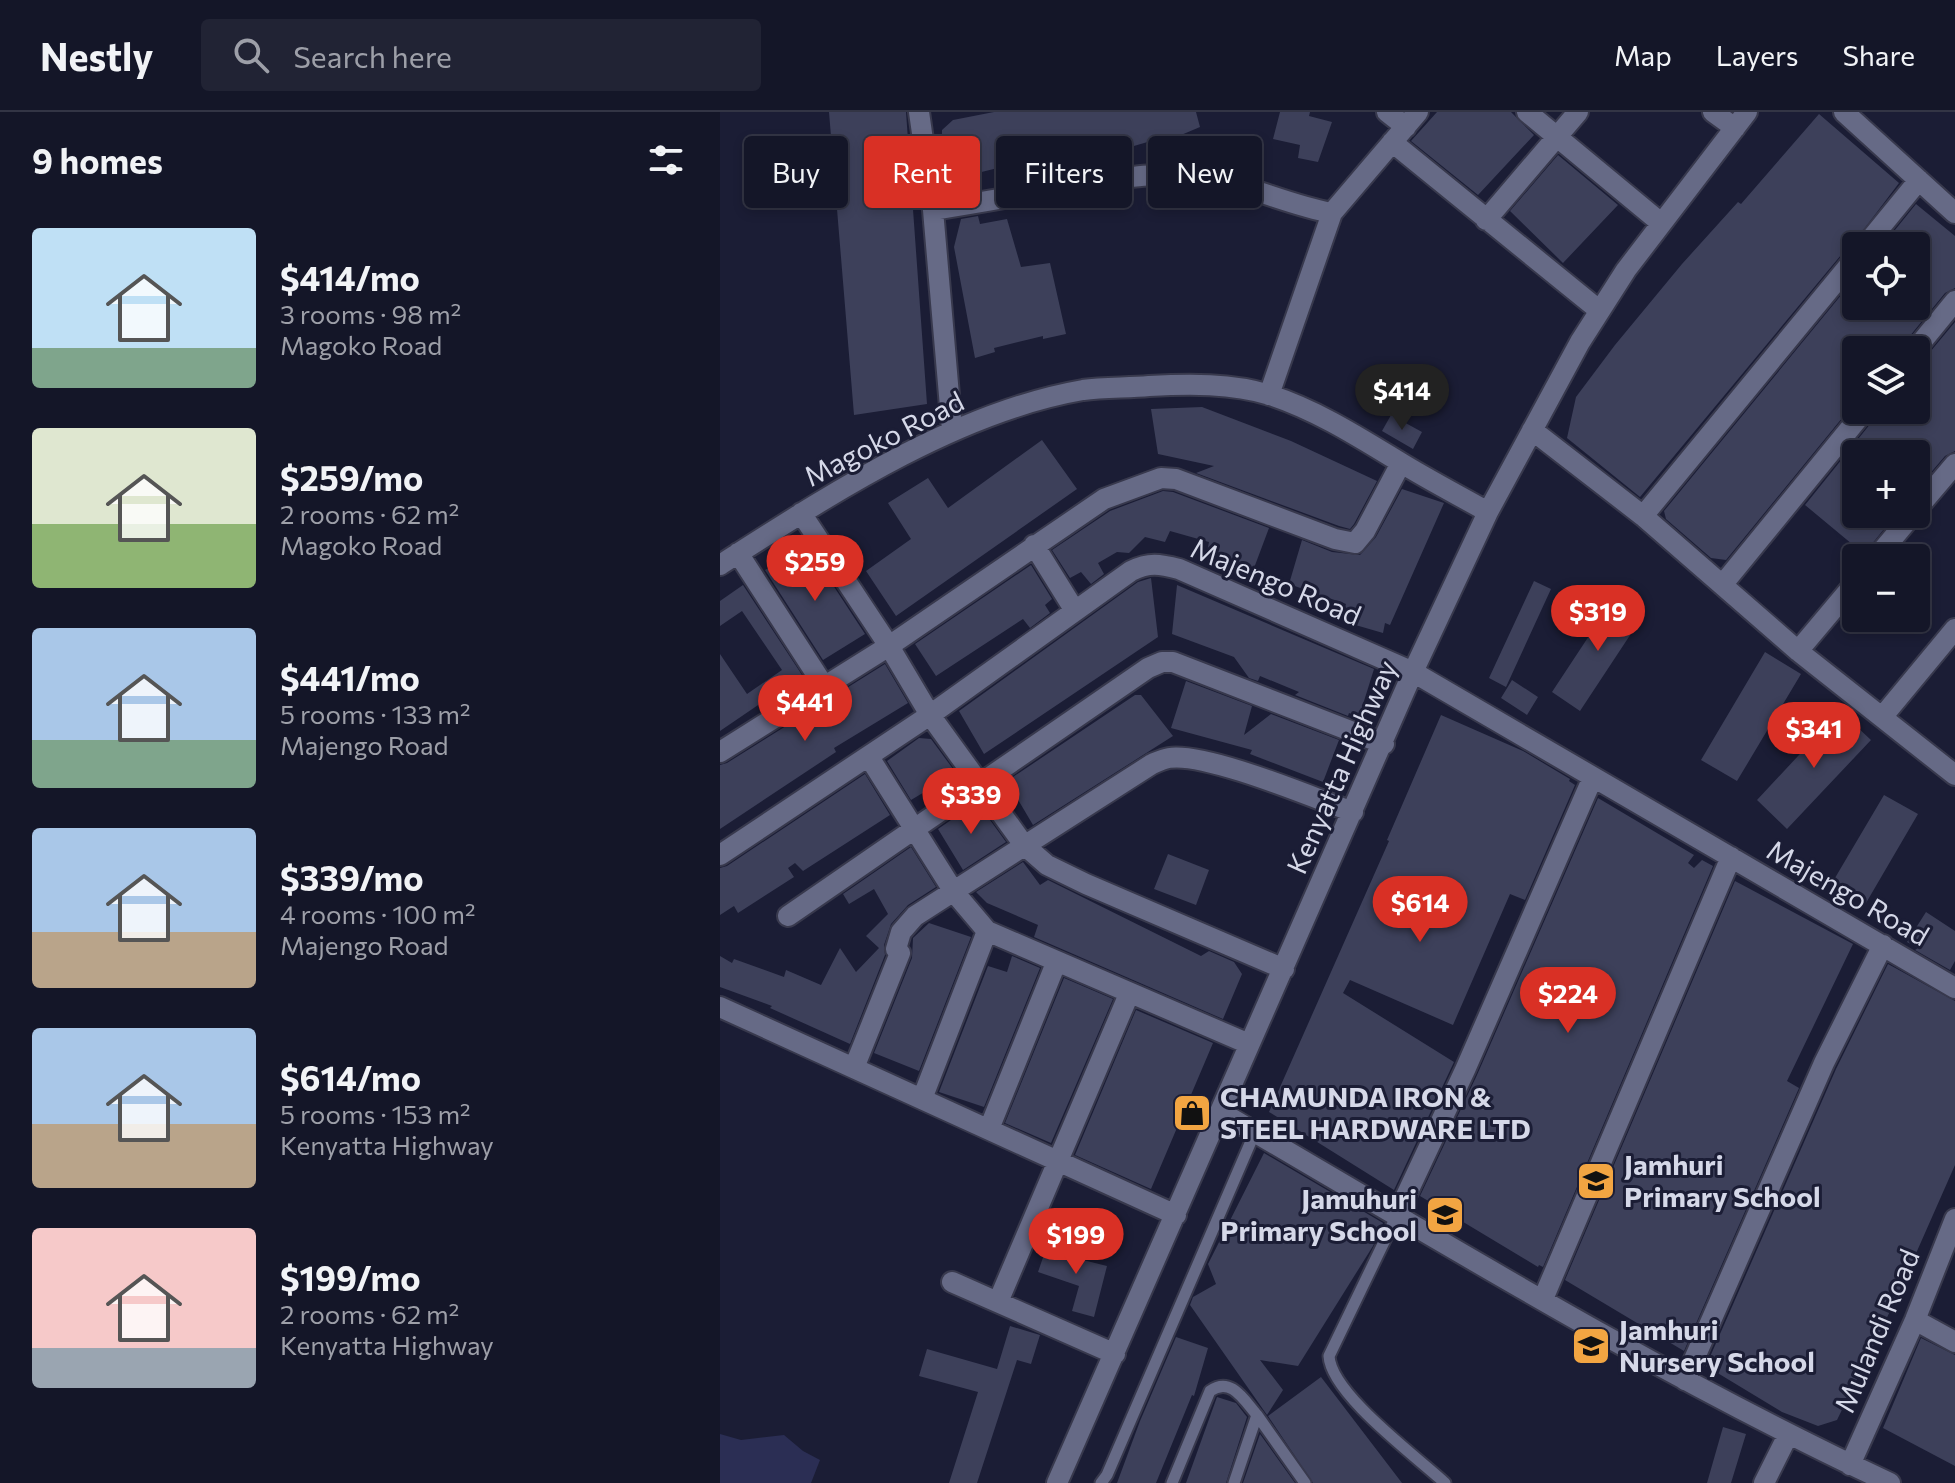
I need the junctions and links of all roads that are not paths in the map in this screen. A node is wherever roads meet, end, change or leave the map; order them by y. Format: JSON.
{"nodes":[{"id":1,"x":919,"y":112,"type":"edge"},
{"id":2,"x":1387,"y":112,"type":"edge"},
{"id":3,"x":1527,"y":112,"type":"edge"},
{"id":4,"x":1578,"y":112,"type":"edge"},
{"id":5,"x":1713,"y":112,"type":"edge"},
{"id":6,"x":1844,"y":112,"type":"edge"},
{"id":7,"x":1741,"y":120,"type":"edge"},
{"id":8,"x":1405,"y":127,"type":"edge"},
{"id":9,"x":1556,"y":138,"type":"junction"},
{"id":10,"x":1919,"y":180,"type":"junction"},
{"id":11,"x":933,"y":210,"type":"junction"},
{"id":12,"x":1332,"y":213,"type":"junction"},
{"id":13,"x":1955,"y":213,"type":"edge"},
{"id":14,"x":1486,"y":220,"type":"junction"},
{"id":15,"x":1661,"y":223,"type":"junction"},
{"id":16,"x":1876,"y":232,"type":"edge"},
{"id":17,"x":1842,"y":274,"type":"edge"},
{"id":18,"x":1955,"y":301,"type":"edge"},
{"id":19,"x":1600,"y":311,"type":"junction"},
{"id":20,"x":1926,"y":336,"type":"edge"},
{"id":21,"x":1269,"y":395,"type":"junction"},
{"id":22,"x":1854,"y":424,"type":"edge"},
{"id":23,"x":952,"y":430,"type":"junction"},
{"id":24,"x":1532,"y":430,"type":"junction"},
{"id":25,"x":1401,"y":463,"type":"junction"},
{"id":26,"x":1955,"y":464,"type":"edge"},
{"id":27,"x":1930,"y":493,"type":"edge"},
{"id":28,"x":1488,"y":512,"type":"junction"},
{"id":29,"x":801,"y":513,"type":"junction"},
{"id":30,"x":1643,"y":516,"type":"junction"},
{"id":31,"x":1901,"y":528,"type":"edge"},
{"id":32,"x":1888,"y":544,"type":"edge"},
{"id":33,"x":1034,"y":545,"type":"junction"},
{"id":34,"x":738,"y":553,"type":"junction"},
{"id":35,"x":720,"y":565,"type":"edge"},
{"id":36,"x":1723,"y":584,"type":"junction"},
{"id":37,"x":1842,"y":599,"type":"edge"},
{"id":38,"x":1075,"y":611,"type":"junction"},
{"id":39,"x":1955,"y":629,"type":"edge"},
{"id":40,"x":889,"y":646,"type":"junction"},
{"id":41,"x":1798,"y":651,"type":"junction"},
{"id":42,"x":1413,"y":672,"type":"junction"},
{"id":43,"x":824,"y":686,"type":"junction"},
{"id":44,"x":930,"y":715,"type":"junction"},
{"id":45,"x":1883,"y":716,"type":"junction"},
{"id":46,"x":1384,"y":744,"type":"junction"},
{"id":47,"x":720,"y":752,"type":"edge"},
{"id":48,"x":869,"y":757,"type":"junction"},
{"id":49,"x":1955,"y":775,"type":"edge"},
{"id":50,"x":1593,"y":777,"type":"junction"},
{"id":51,"x":980,"y":782,"type":"junction"},
{"id":52,"x":1353,"y":812,"type":"junction"},
{"id":53,"x":914,"y":828,"type":"junction"},
{"id":54,"x":1024,"y":845,"type":"junction"},
{"id":55,"x":720,"y":855,"type":"edge"},
{"id":56,"x":1731,"y":857,"type":"junction"},
{"id":57,"x":954,"y":892,"type":"junction"},
{"id":58,"x":788,"y":916,"type":"dead end"},
{"id":59,"x":987,"y":931,"type":"junction"},
{"id":60,"x":1883,"y":945,"type":"junction"},
{"id":61,"x":1056,"y":963,"type":"junction"},
{"id":62,"x":1284,"y":969,"type":"junction"},
{"id":63,"x":1955,"y":988,"type":"edge"},
{"id":64,"x":1129,"y":994,"type":"junction"},
{"id":65,"x":720,"y":1007,"type":"edge"},
{"id":66,"x":1249,"y":1044,"type":"junction"},
{"id":67,"x":854,"y":1068,"type":"junction"},
{"id":68,"x":922,"y":1099,"type":"junction"},
{"id":69,"x":1222,"y":1113,"type":"junction"},
{"id":70,"x":989,"y":1129,"type":"junction"},
{"id":71,"x":1255,"y":1132,"type":"junction"},
{"id":72,"x":1060,"y":1161,"type":"junction"},
{"id":73,"x":1176,"y":1215,"type":"junction"},
{"id":74,"x":1397,"y":1215,"type":"junction"},
{"id":75,"x":1955,"y":1219,"type":"edge"},
{"id":76,"x":952,"y":1282,"type":"dead end"},
{"id":77,"x":1543,"y":1299,"type":"junction"},
{"id":78,"x":998,"y":1302,"type":"junction"},
{"id":79,"x":1915,"y":1320,"type":"junction"},
{"id":80,"x":1955,"y":1342,"type":"edge"},
{"id":81,"x":1115,"y":1354,"type":"junction"},
{"id":82,"x":1685,"y":1380,"type":"junction"},
{"id":83,"x":1257,"y":1415,"type":"junction"},
{"id":84,"x":1788,"y":1435,"type":"junction"},
{"id":85,"x":1850,"y":1465,"type":"junction"},
{"id":86,"x":1057,"y":1483,"type":"edge"},
{"id":87,"x":1101,"y":1483,"type":"edge"},
{"id":88,"x":1172,"y":1483,"type":"edge"},
{"id":89,"x":1234,"y":1483,"type":"edge"},
{"id":90,"x":1305,"y":1483,"type":"edge"},
{"id":91,"x":1445,"y":1483,"type":"edge"},
{"id":92,"x":1764,"y":1483,"type":"edge"},
{"id":93,"x":1890,"y":1483,"type":"edge"}],
"edges":[{"from":1,"to":11,"type":"street"},
{"from":2,"to":8,"type":"street"},
{"from":3,"to":9,"type":"street"},
{"from":4,"to":9,"type":"street"},
{"from":5,"to":7,"type":"street"},
{"from":6,"to":10,"type":"street"},
{"from":7,"to":15,"type":"street","name":"Kenyatta Highway"},
{"from":8,"to":12,"type":"street"},
{"from":8,"to":14,"type":"street"},
{"from":9,"to":14,"type":"street"},
{"from":9,"to":15,"type":"street"},
{"from":10,"to":13,"type":"street"},
{"from":10,"to":16,"type":"street"},
{"from":11,"to":12,"type":"street"},
{"from":11,"to":23,"type":"street"},
{"from":12,"to":21,"type":"street"},
{"from":14,"to":19,"type":"street"},
{"from":15,"to":19,"type":"street","name":"Kenyatta Highway"},
{"from":17,"to":30,"type":"street"},
{"from":18,"to":20,"type":"street"},
{"from":19,"to":24,"type":"street","name":"Kenyatta Highway"},
{"from":21,"to":23,"type":"street","name":"Magoko Road"},
{"from":21,"to":25,"type":"street","name":"Magoko Road"},
{"from":22,"to":36,"type":"street"},
{"from":23,"to":29,"type":"street","name":"Magoko Road"},
{"from":24,"to":28,"type":"street","name":"Kenyatta Highway"},
{"from":24,"to":30,"type":"street"},
{"from":25,"to":28,"type":"street","name":"Magoko Road"},
{"from":25,"to":33,"type":"street"},
{"from":26,"to":27,"type":"street"},
{"from":28,"to":42,"type":"street","name":"Kenyatta Highway"},
{"from":29,"to":34,"type":"street","name":"Magoko Road"},
{"from":29,"to":40,"type":"street"},
{"from":30,"to":36,"type":"street"},
{"from":31,"to":32,"type":"street"},
{"from":33,"to":38,"type":"street"},
{"from":33,"to":40,"type":"street"},
{"from":34,"to":35,"type":"street","name":"Magoko Road"},
{"from":34,"to":43,"type":"street"},
{"from":36,"to":41,"type":"street"},
{"from":37,"to":41,"type":"street"},
{"from":38,"to":42,"type":"street","name":"Majengo Road"},
{"from":38,"to":44,"type":"street","name":"Majengo Road"},
{"from":39,"to":45,"type":"street"},
{"from":40,"to":43,"type":"street"},
{"from":40,"to":44,"type":"street"},
{"from":41,"to":45,"type":"street"},
{"from":42,"to":46,"type":"street","name":"Kenyatta Highway"},
{"from":42,"to":50,"type":"street","name":"Majengo Road"},
{"from":43,"to":47,"type":"street"},
{"from":44,"to":48,"type":"street","name":"Majengo Road"},
{"from":44,"to":51,"type":"street"},
{"from":45,"to":49,"type":"street"},
{"from":46,"to":51,"type":"street"},
{"from":46,"to":52,"type":"street","name":"Kenyatta Highway"},
{"from":48,"to":53,"type":"street"},
{"from":48,"to":55,"type":"street","name":"Majengo Road"},
{"from":50,"to":56,"type":"street","name":"Majengo Road"},
{"from":50,"to":74,"type":"street"},
{"from":51,"to":53,"type":"street"},
{"from":51,"to":54,"type":"street"},
{"from":52,"to":54,"type":"street"},
{"from":52,"to":62,"type":"street","name":"Kenyatta Highway"},
{"from":53,"to":57,"type":"street"},
{"from":53,"to":58,"type":"street"},
{"from":54,"to":57,"type":"street"},
{"from":54,"to":62,"type":"street"},
{"from":56,"to":60,"type":"street","name":"Majengo Road"},
{"from":56,"to":77,"type":"street"},
{"from":57,"to":59,"type":"street"},
{"from":57,"to":67,"type":"street"},
{"from":59,"to":61,"type":"street"},
{"from":59,"to":68,"type":"street"},
{"from":60,"to":63,"type":"street","name":"Majengo Road"},
{"from":60,"to":82,"type":"street"},
{"from":61,"to":64,"type":"street"},
{"from":61,"to":70,"type":"street"},
{"from":62,"to":66,"type":"street","name":"Kenyatta Highway"},
{"from":64,"to":66,"type":"street"},
{"from":64,"to":72,"type":"street"},
{"from":65,"to":67,"type":"street"},
{"from":66,"to":69,"type":"street","name":"Kenyatta Highway"},
{"from":67,"to":68,"type":"street"},
{"from":68,"to":70,"type":"street"},
{"from":69,"to":71,"type":"street"},
{"from":69,"to":73,"type":"street","name":"Kenyatta Highway"},
{"from":70,"to":72,"type":"street"},
{"from":71,"to":74,"type":"street"},
{"from":71,"to":87,"type":"lane"},
{"from":72,"to":73,"type":"street"},
{"from":72,"to":78,"type":"street"},
{"from":73,"to":81,"type":"street","name":"Kenyatta Highway"},
{"from":74,"to":77,"type":"street"},
{"from":74,"to":91,"type":"lane"},
{"from":75,"to":79,"type":"street","name":"Mulandi Road"},
{"from":76,"to":78,"type":"street"},
{"from":77,"to":82,"type":"street"},
{"from":78,"to":81,"type":"street"},
{"from":79,"to":80,"type":"street"},
{"from":79,"to":85,"type":"street","name":"Mulandi Road"},
{"from":81,"to":86,"type":"street","name":"Kenyatta Highway"},
{"from":82,"to":84,"type":"street"},
{"from":83,"to":88,"type":"lane"},
{"from":83,"to":89,"type":"lane"},
{"from":83,"to":90,"type":"lane"},
{"from":84,"to":85,"type":"street"},
{"from":84,"to":92,"type":"street"},
{"from":85,"to":93,"type":"street"}]}
